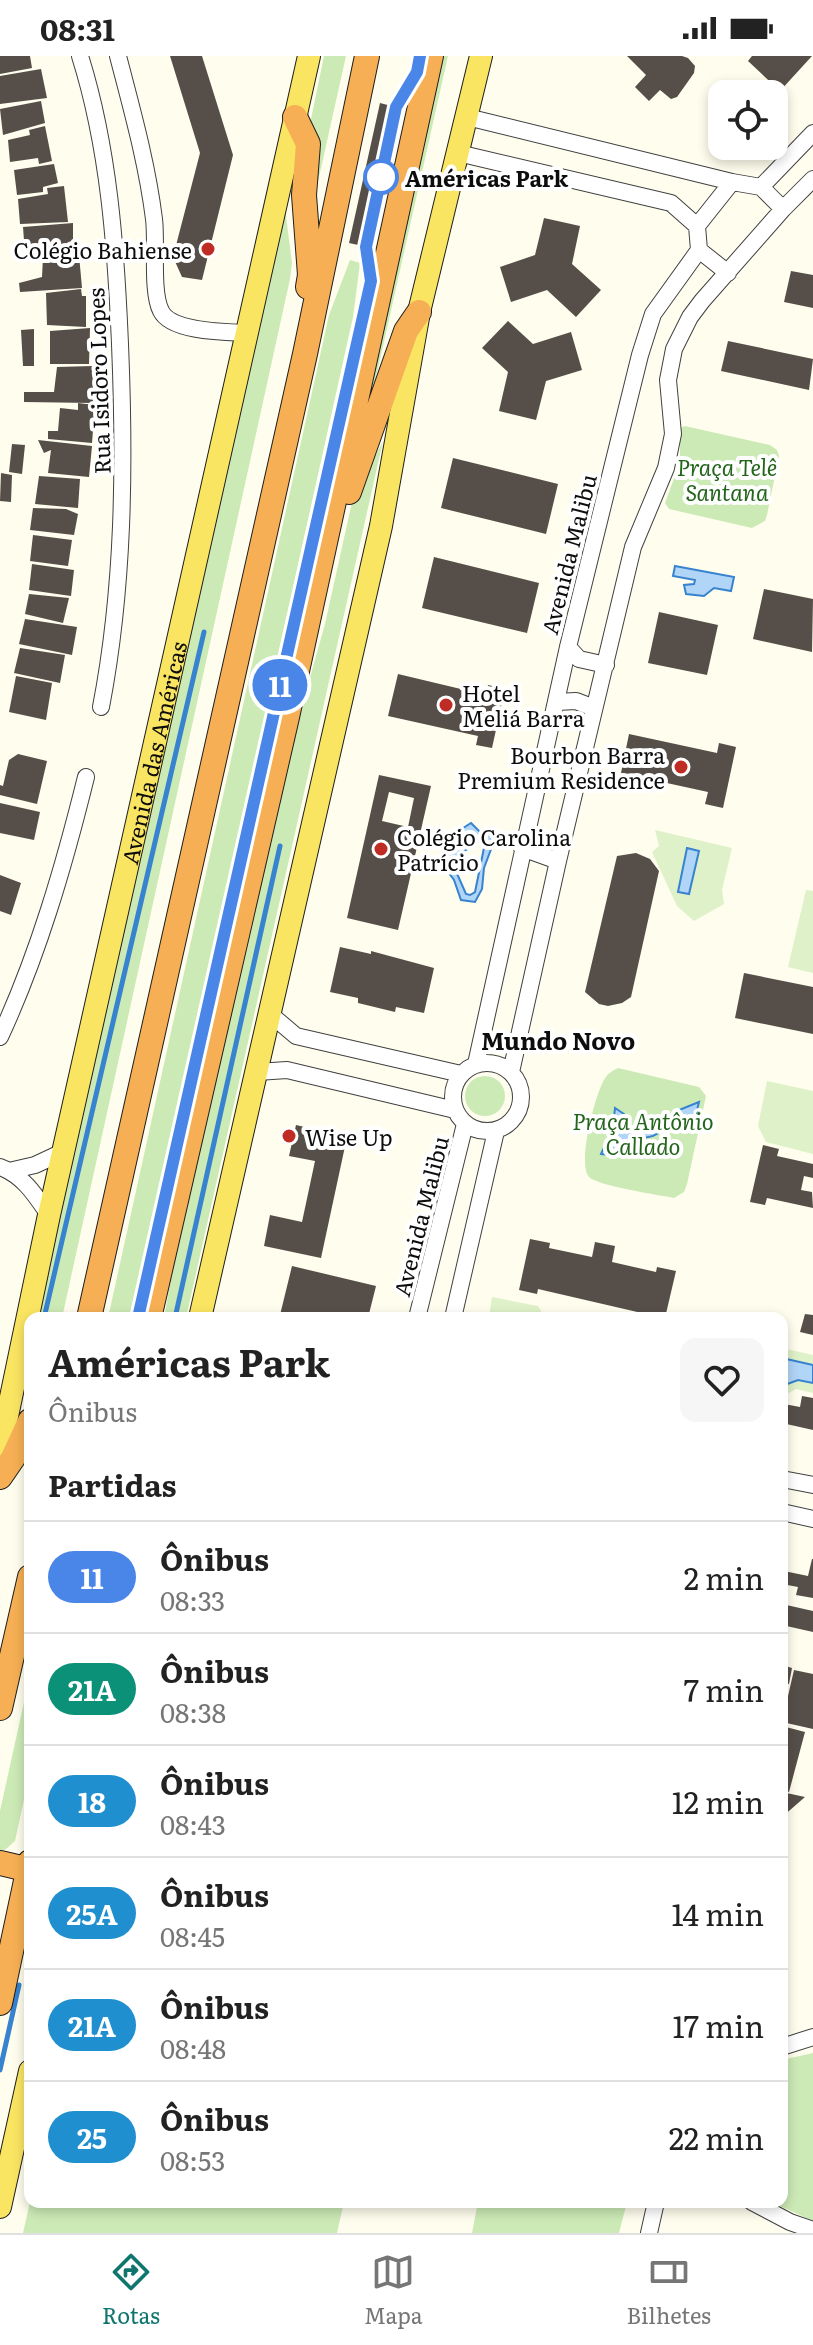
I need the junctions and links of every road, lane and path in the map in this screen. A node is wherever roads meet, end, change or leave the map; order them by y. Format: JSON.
{"nodes":[{"id":1,"x":80,"y":56,"type":"edge"},
{"id":2,"x":118,"y":56,"type":"edge"},
{"id":3,"x":309,"y":56,"type":"edge"},
{"id":4,"x":367,"y":56,"type":"edge"},
{"id":5,"x":431,"y":56,"type":"edge"},
{"id":6,"x":481,"y":56,"type":"edge"},
{"id":7,"x":295,"y":117,"type":"junction"},
{"id":8,"x":467,"y":117,"type":"junction"},
{"id":9,"x":813,"y":133,"type":"edge"},
{"id":10,"x":458,"y":153,"type":"junction"},
{"id":11,"x":813,"y":179,"type":"edge"},
{"id":12,"x":732,"y":182,"type":"junction"},
{"id":13,"x":761,"y":187,"type":"junction"},
{"id":14,"x":783,"y":209,"type":"junction"},
{"id":15,"x":697,"y":226,"type":"junction"},
{"id":16,"x":699,"y":250,"type":"junction"},
{"id":17,"x":728,"y":273,"type":"junction"},
{"id":18,"x":419,"y":312,"type":"junction"},
{"id":19,"x":247,"y":333,"type":"junction"},
{"id":20,"x":305,"y":354,"type":"junction"},
{"id":21,"x":326,"y":537,"type":"junction"},
{"id":22,"x":568,"y":647,"type":"junction"},
{"id":23,"x":606,"y":665,"type":"junction"},
{"id":24,"x":556,"y":702,"type":"junction"},
{"id":25,"x":101,"y":707,"type":"dead end"},
{"id":26,"x":594,"y":708,"type":"junction"},
{"id":27,"x":86,"y":777,"type":"dead end"},
{"id":28,"x":522,"y":848,"type":"junction"},
{"id":29,"x":558,"y":861,"type":"junction"},
{"id":30,"x":270,"y":1014,"type":"junction"},
{"id":31,"x":0,"y":1037,"type":"edge"},
{"id":32,"x":476,"y":1064,"type":"junction"},
{"id":33,"x":257,"y":1072,"type":"junction"},
{"id":34,"x":511,"y":1072,"type":"junction"},
{"id":35,"x":461,"y":1074,"type":"junction"},
{"id":36,"x":455,"y":1110,"type":"junction"},
{"id":37,"x":465,"y":1124,"type":"junction"},
{"id":38,"x":496,"y":1131,"type":"junction"},
{"id":39,"x":65,"y":1151,"type":"junction"},
{"id":40,"x":5,"y":1169,"type":"edge"},
{"id":41,"x":49,"y":1215,"type":"junction"},
{"id":42,"x":29,"y":1312,"type":"edge"},
{"id":43,"x":88,"y":1312,"type":"edge"},
{"id":44,"x":150,"y":1312,"type":"edge"},
{"id":45,"x":201,"y":1312,"type":"edge"},
{"id":46,"x":418,"y":1312,"type":"edge"},
{"id":47,"x":454,"y":1312,"type":"edge"},
{"id":48,"x":24,"y":1335,"type":"edge"},
{"id":49,"x":24,"y":1434,"type":"edge"},
{"id":50,"x":0,"y":1450,"type":"edge"},
{"id":51,"x":0,"y":1477,"type":"edge"},
{"id":52,"x":788,"y":1480,"type":"edge"},
{"id":53,"x":813,"y":1485,"type":"edge"},
{"id":54,"x":788,"y":1513,"type":"edge"},
{"id":55,"x":813,"y":1519,"type":"edge"},
{"id":56,"x":24,"y":1603,"type":"edge"},
{"id":57,"x":0,"y":1708,"type":"edge"},
{"id":58,"x":0,"y":1863,"type":"edge"},
{"id":59,"x":24,"y":1866,"type":"edge"},
{"id":60,"x":24,"y":1888,"type":"edge"},
{"id":61,"x":16,"y":1922,"type":"edge"},
{"id":62,"x":0,"y":2003,"type":"edge"},
{"id":63,"x":813,"y":2037,"type":"edge"},
{"id":64,"x":788,"y":2045,"type":"edge"},
{"id":65,"x":24,"y":2098,"type":"edge"},
{"id":66,"x":0,"y":2207,"type":"edge"},
{"id":67,"x":655,"y":2208,"type":"edge"},
{"id":68,"x":763,"y":2208,"type":"edge"},
{"id":69,"x":813,"y":2230,"type":"edge"},
{"id":70,"x":649,"y":2233,"type":"edge"}],
"edges":[{"from":1,"to":25,"type":"street","name":"Rua Isidoro Lopes"},
{"from":2,"to":19,"type":"street"},
{"from":3,"to":7,"type":"main road","name":"Avenida das Américas"},
{"from":4,"to":20,"type":"highway"},
{"from":5,"to":21,"type":"highway"},
{"from":6,"to":8,"type":"main road"},
{"from":7,"to":19,"type":"main road","name":"Avenida das Américas"},
{"from":7,"to":20,"type":"highway"},
{"from":8,"to":10,"type":"main road"},
{"from":8,"to":12,"type":"street"},
{"from":9,"to":13,"type":"street"},
{"from":10,"to":15,"type":"street"},
{"from":10,"to":18,"type":"main road"},
{"from":11,"to":14,"type":"street"},
{"from":12,"to":13,"type":"street"},
{"from":12,"to":15,"type":"street"},
{"from":13,"to":14,"type":"street"},
{"from":14,"to":17,"type":"street"},
{"from":15,"to":16,"type":"street"},
{"from":16,"to":17,"type":"street"},
{"from":16,"to":22,"type":"street","name":"Avenida Malibu"},
{"from":17,"to":23,"type":"street"},
{"from":18,"to":21,"type":"highway"},
{"from":18,"to":30,"type":"main road"},
{"from":19,"to":39,"type":"main road","name":"Avenida das Américas"},
{"from":20,"to":43,"type":"highway"},
{"from":21,"to":44,"type":"highway"},
{"from":22,"to":23,"type":"street"},
{"from":22,"to":24,"type":"street","name":"Avenida Malibu"},
{"from":23,"to":26,"type":"street"},
{"from":24,"to":26,"type":"street"},
{"from":24,"to":28,"type":"street","name":"Avenida Malibu"},
{"from":26,"to":29,"type":"street"},
{"from":27,"to":31,"type":"street"},
{"from":28,"to":29,"type":"street"},
{"from":28,"to":32,"type":"street","name":"Avenida Malibu"},
{"from":29,"to":34,"type":"street"},
{"from":30,"to":33,"type":"main road"},
{"from":30,"to":35,"type":"street"},
{"from":32,"to":34,"type":"street"},
{"from":32,"to":35,"type":"street"},
{"from":33,"to":36,"type":"street"},
{"from":33,"to":45,"type":"main road"},
{"from":34,"to":38,"type":"street"},
{"from":35,"to":36,"type":"street"},
{"from":36,"to":37,"type":"street"},
{"from":37,"to":38,"type":"street"},
{"from":37,"to":46,"type":"street","name":"Avenida Malibu"},
{"from":38,"to":47,"type":"street"},
{"from":39,"to":40,"type":"street"},
{"from":39,"to":41,"type":"main road","name":"Avenida das Américas"},
{"from":40,"to":41,"type":"street"},
{"from":41,"to":42,"type":"main road","name":"Avenida das Américas"},
{"from":48,"to":50,"type":"main road","name":"Avenida das Américas"},
{"from":49,"to":51,"type":"highway"},
{"from":52,"to":53,"type":"street"},
{"from":54,"to":55,"type":"street"},
{"from":56,"to":57,"type":"highway"},
{"from":58,"to":59,"type":"highway"},
{"from":60,"to":61,"type":"highway"},
{"from":61,"to":62,"type":"highway"},
{"from":63,"to":64,"type":"street"},
{"from":65,"to":66,"type":"main road"},
{"from":67,"to":70,"type":"street"},
{"from":68,"to":69,"type":"street"}]}
